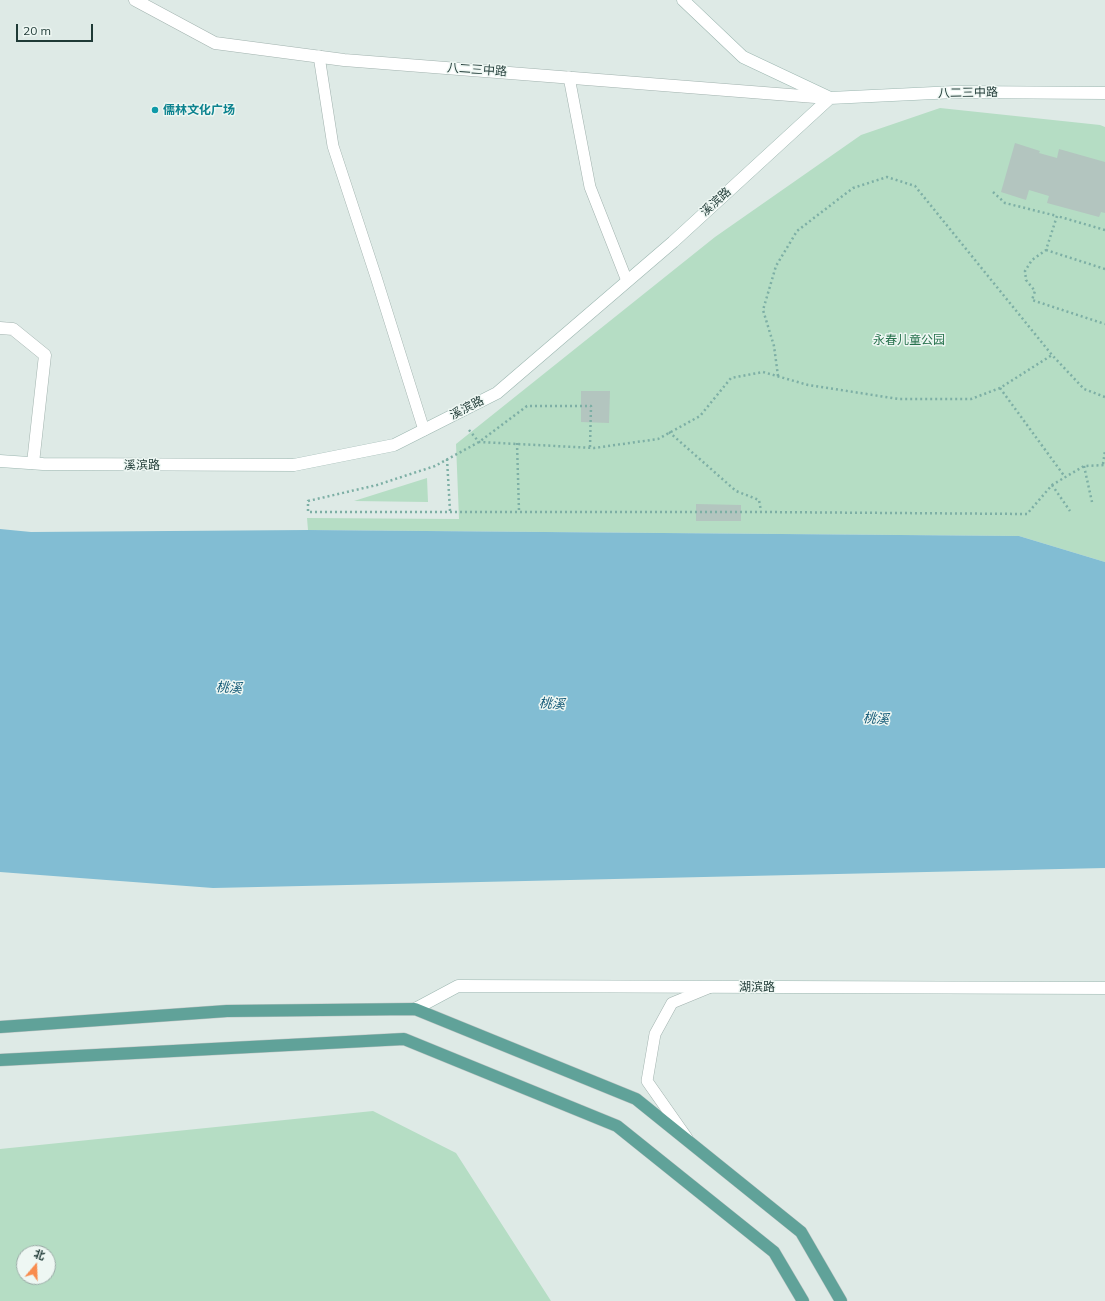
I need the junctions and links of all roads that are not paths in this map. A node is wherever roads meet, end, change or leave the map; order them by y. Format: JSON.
{"nodes":[{"id":1,"x":135,"y":0,"type":"edge"},
{"id":2,"x":683,"y":0,"type":"edge"},
{"id":3,"x":319,"y":56,"type":"junction"},
{"id":4,"x":569,"y":77,"type":"junction"},
{"id":5,"x":1105,"y":93,"type":"edge"},
{"id":6,"x":830,"y":98,"type":"junction"},
{"id":7,"x":627,"y":281,"type":"junction"},
{"id":8,"x":0,"y":328,"type":"edge"},
{"id":9,"x":424,"y":430,"type":"junction"},
{"id":10,"x":0,"y":461,"type":"edge"},
{"id":11,"x":33,"y":463,"type":"junction"},
{"id":12,"x":712,"y":987,"type":"junction"},
{"id":13,"x":1105,"y":988,"type":"edge"},
{"id":14,"x":415,"y":1009,"type":"junction"},
{"id":15,"x":0,"y":1027,"type":"edge"},
{"id":16,"x":0,"y":1060,"type":"edge"},
{"id":17,"x":692,"y":1145,"type":"junction"},
{"id":18,"x":803,"y":1301,"type":"edge"},
{"id":19,"x":841,"y":1301,"type":"edge"}],
"edges":[{"from":1,"to":3,"type":"street","name":"八二三中路"},
{"from":2,"to":6,"type":"street","name":"八二三中路"},
{"from":3,"to":4,"type":"street","name":"八二三中路"},
{"from":3,"to":9,"type":"lane"},
{"from":4,"to":6,"type":"street","name":"八二三中路"},
{"from":4,"to":7,"type":"lane"},
{"from":5,"to":6,"type":"street","name":"八二三中路"},
{"from":6,"to":7,"type":"street","name":"溪滨路"},
{"from":7,"to":9,"type":"street","name":"溪滨路"},
{"from":8,"to":11,"type":"street"},
{"from":9,"to":11,"type":"street","name":"溪滨路"},
{"from":10,"to":11,"type":"street","name":"溪滨路"},
{"from":12,"to":13,"type":"street","name":"湖滨路"},
{"from":12,"to":14,"type":"street","name":"湖滨路"},
{"from":12,"to":17,"type":"lane"},
{"from":14,"to":15,"type":"main road"},
{"from":14,"to":17,"type":"main road"},
{"from":16,"to":18,"type":"main road"},
{"from":17,"to":19,"type":"main road"}]}
